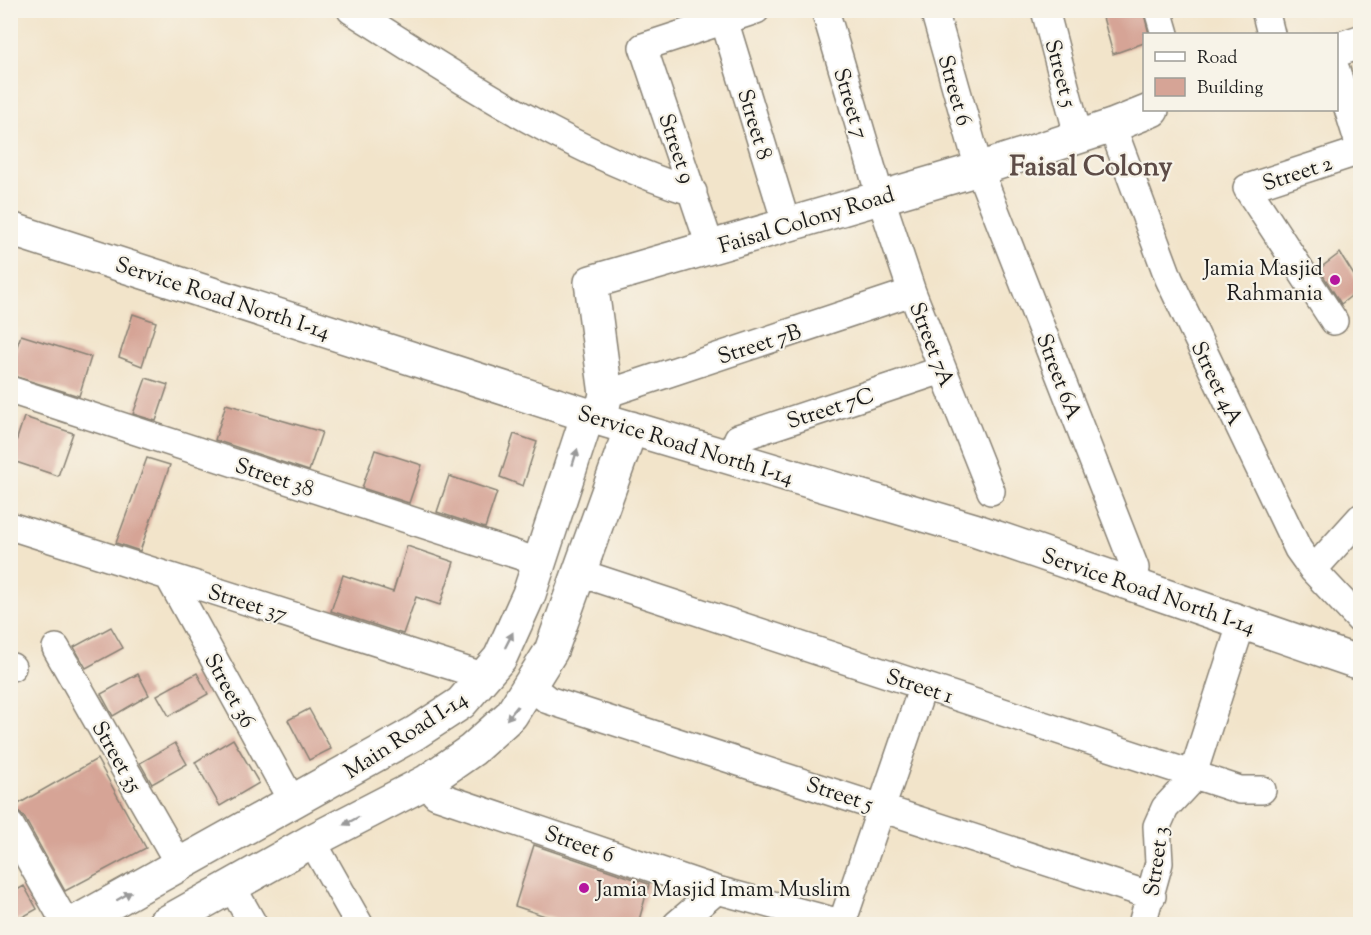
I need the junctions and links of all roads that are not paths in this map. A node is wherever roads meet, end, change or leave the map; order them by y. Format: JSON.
{"nodes":[{"id":1,"x":351,"y":10,"type":"edge"},
{"id":2,"x":756,"y":10,"type":"edge"},
{"id":3,"x":825,"y":10,"type":"edge"},
{"id":4,"x":934,"y":10,"type":"edge"},
{"id":5,"x":1046,"y":10,"type":"edge"},
{"id":6,"x":1158,"y":10,"type":"edge"},
{"id":7,"x":1265,"y":10,"type":"edge"},
{"id":8,"x":725,"y":22,"type":"junction"},
{"id":9,"x":1165,"y":33,"type":"edge"},
{"id":10,"x":1271,"y":33,"type":"edge"},
{"id":11,"x":1360,"y":42,"type":"edge"},
{"id":12,"x":1338,"y":49,"type":"edge"},
{"id":13,"x":1338,"y":77,"type":"edge"},
{"id":14,"x":1150,"y":111,"type":"edge"},
{"id":15,"x":1112,"y":126,"type":"junction"},
{"id":16,"x":1078,"y":135,"type":"junction"},
{"id":17,"x":1360,"y":149,"type":"edge"},
{"id":18,"x":979,"y":168,"type":"junction"},
{"id":19,"x":693,"y":192,"type":"junction"},
{"id":20,"x":880,"y":196,"type":"junction"},
{"id":21,"x":786,"y":226,"type":"junction"},
{"id":22,"x":10,"y":229,"type":"edge"},
{"id":23,"x":711,"y":249,"type":"junction"},
{"id":24,"x":912,"y":292,"type":"junction"},
{"id":25,"x":1334,"y":321,"type":"dead end"},
{"id":26,"x":942,"y":370,"type":"junction"},
{"id":27,"x":10,"y":390,"type":"edge"},
{"id":28,"x":598,"y":409,"type":"junction"},
{"id":29,"x":631,"y":428,"type":"junction"},
{"id":30,"x":730,"y":457,"type":"junction"},
{"id":31,"x":991,"y":491,"type":"dead end"},
{"id":32,"x":556,"y":518,"type":"junction"},
{"id":33,"x":1360,"y":518,"type":"edge"},
{"id":34,"x":10,"y":526,"type":"edge"},
{"id":35,"x":594,"y":532,"type":"junction"},
{"id":36,"x":540,"y":562,"type":"junction"},
{"id":37,"x":1313,"y":570,"type":"junction"},
{"id":38,"x":580,"y":573,"type":"junction"},
{"id":39,"x":169,"y":577,"type":"junction"},
{"id":40,"x":1132,"y":584,"type":"junction"},
{"id":41,"x":1360,"y":620,"type":"edge"},
{"id":42,"x":1242,"y":622,"type":"junction"},
{"id":43,"x":56,"y":648,"type":"dead end"},
{"id":44,"x":1360,"y":663,"type":"edge"},
{"id":45,"x":486,"y":677,"type":"junction"},
{"id":46,"x":923,"y":686,"type":"junction"},
{"id":47,"x":531,"y":687,"type":"junction"},
{"id":48,"x":1192,"y":772,"type":"junction"},
{"id":49,"x":426,"y":782,"type":"junction"},
{"id":50,"x":1262,"y":790,"type":"dead end"},
{"id":51,"x":293,"y":802,"type":"junction"},
{"id":52,"x":880,"y":806,"type":"junction"},
{"id":53,"x":10,"y":825,"type":"edge"},
{"id":54,"x":312,"y":841,"type":"junction"},
{"id":55,"x":180,"y":864,"type":"junction"},
{"id":56,"x":232,"y":887,"type":"junction"},
{"id":57,"x":717,"y":890,"type":"junction"},
{"id":58,"x":1152,"y":896,"type":"junction"},
{"id":59,"x":66,"y":924,"type":"edge"},
{"id":60,"x":73,"y":924,"type":"edge"},
{"id":61,"x":164,"y":924,"type":"edge"},
{"id":62,"x":253,"y":924,"type":"edge"},
{"id":63,"x":359,"y":924,"type":"edge"},
{"id":64,"x":677,"y":924,"type":"edge"},
{"id":65,"x":843,"y":924,"type":"edge"},
{"id":66,"x":1142,"y":924,"type":"edge"}],
"edges":[{"from":1,"to":19,"type":"street"},
{"from":2,"to":8,"type":"street"},
{"from":3,"to":20,"type":"street","name":"Street 7"},
{"from":4,"to":18,"type":"street","name":"Street 6"},
{"from":5,"to":16,"type":"street","name":"Street 5"},
{"from":6,"to":9,"type":"street"},
{"from":7,"to":10,"type":"street"},
{"from":8,"to":19,"type":"street","name":"Street 9"},
{"from":8,"to":21,"type":"street","name":"Street 8"},
{"from":11,"to":12,"type":"main road"},
{"from":13,"to":17,"type":"street","name":"Street 2"},
{"from":14,"to":15,"type":"main road","name":"Faisal Colony Road"},
{"from":15,"to":16,"type":"main road","name":"Faisal Colony Road"},
{"from":15,"to":37,"type":"street","name":"Street 4A"},
{"from":16,"to":18,"type":"main road","name":"Faisal Colony Road"},
{"from":17,"to":25,"type":"street","name":"Street 2"},
{"from":18,"to":20,"type":"main road","name":"Faisal Colony Road"},
{"from":18,"to":40,"type":"street","name":"Street 6A"},
{"from":19,"to":23,"type":"street","name":"Street 9"},
{"from":20,"to":21,"type":"main road","name":"Faisal Colony Road"},
{"from":20,"to":24,"type":"street","name":"Street 7A"},
{"from":21,"to":23,"type":"main road","name":"Faisal Colony Road"},
{"from":22,"to":28,"type":"main road","name":"Service Road North I-14"},
{"from":23,"to":28,"type":"main road","name":"Faisal Colony Road"},
{"from":24,"to":26,"type":"street","name":"Street 7A"},
{"from":24,"to":28,"type":"street","name":"Street 7B"},
{"from":26,"to":30,"type":"street","name":"Street 7C"},
{"from":26,"to":31,"type":"street","name":"Street 7A"},
{"from":27,"to":36,"type":"street","name":"Street 38"},
{"from":28,"to":29,"type":"main road","name":"Service Road North I-14"},
{"from":32,"to":28,"type":"main road","name":"Main Road I-14","one_way":true},
{"from":29,"to":30,"type":"main road","name":"Service Road North I-14"},
{"from":29,"to":35,"type":"main road","name":"Main Road I-14"},
{"from":30,"to":40,"type":"main road","name":"Service Road North I-14"},
{"from":32,"to":35,"type":"main road"},
{"from":32,"to":36,"type":"main road","name":"Main Road I-14"},
{"from":33,"to":37,"type":"street"},
{"from":34,"to":39,"type":"street","name":"Street 37"},
{"from":35,"to":38,"type":"main road","name":"Main Road I-14"},
{"from":45,"to":36,"type":"main road","name":"Main Road I-14","one_way":true},
{"from":37,"to":41,"type":"street","name":"Street 4A"},
{"from":38,"to":46,"type":"street","name":"Street 1"},
{"from":38,"to":47,"type":"main road","name":"Main Road I-14"},
{"from":39,"to":45,"type":"street","name":"Street 37"},
{"from":39,"to":51,"type":"street","name":"Street 36"},
{"from":40,"to":42,"type":"main road","name":"Service Road North I-14"},
{"from":42,"to":44,"type":"main road","name":"Service Road North I-14"},
{"from":42,"to":48,"type":"street","name":"Street 3"},
{"from":43,"to":55,"type":"street","name":"Street 35"},
{"from":45,"to":51,"type":"main road","name":"Main Road I-14"},
{"from":46,"to":48,"type":"street","name":"Street 1"},
{"from":46,"to":52,"type":"street"},
{"from":47,"to":49,"type":"main road","name":"Main Road I-14","one_way":true},
{"from":47,"to":52,"type":"street","name":"Street 5"},
{"from":48,"to":50,"type":"street","name":"Street 1"},
{"from":48,"to":58,"type":"street","name":"Street 3"},
{"from":49,"to":54,"type":"main road","name":"Main Road I-14","one_way":true},
{"from":49,"to":57,"type":"street","name":"Street 6"},
{"from":51,"to":55,"type":"main road","name":"Main Road I-14"},
{"from":52,"to":58,"type":"street","name":"Street 5"},
{"from":52,"to":65,"type":"street"},
{"from":53,"to":59,"type":"street"},
{"from":54,"to":56,"type":"main road","name":"Main Road I-14"},
{"from":54,"to":63,"type":"street"},
{"from":60,"to":55,"type":"main road","name":"Main Road I-14","one_way":true},
{"from":56,"to":61,"type":"main road","name":"Main Road I-14"},
{"from":56,"to":62,"type":"street"},
{"from":57,"to":64,"type":"street"},
{"from":57,"to":65,"type":"street","name":"Street 6"},
{"from":58,"to":66,"type":"street","name":"Street 3"}]}
